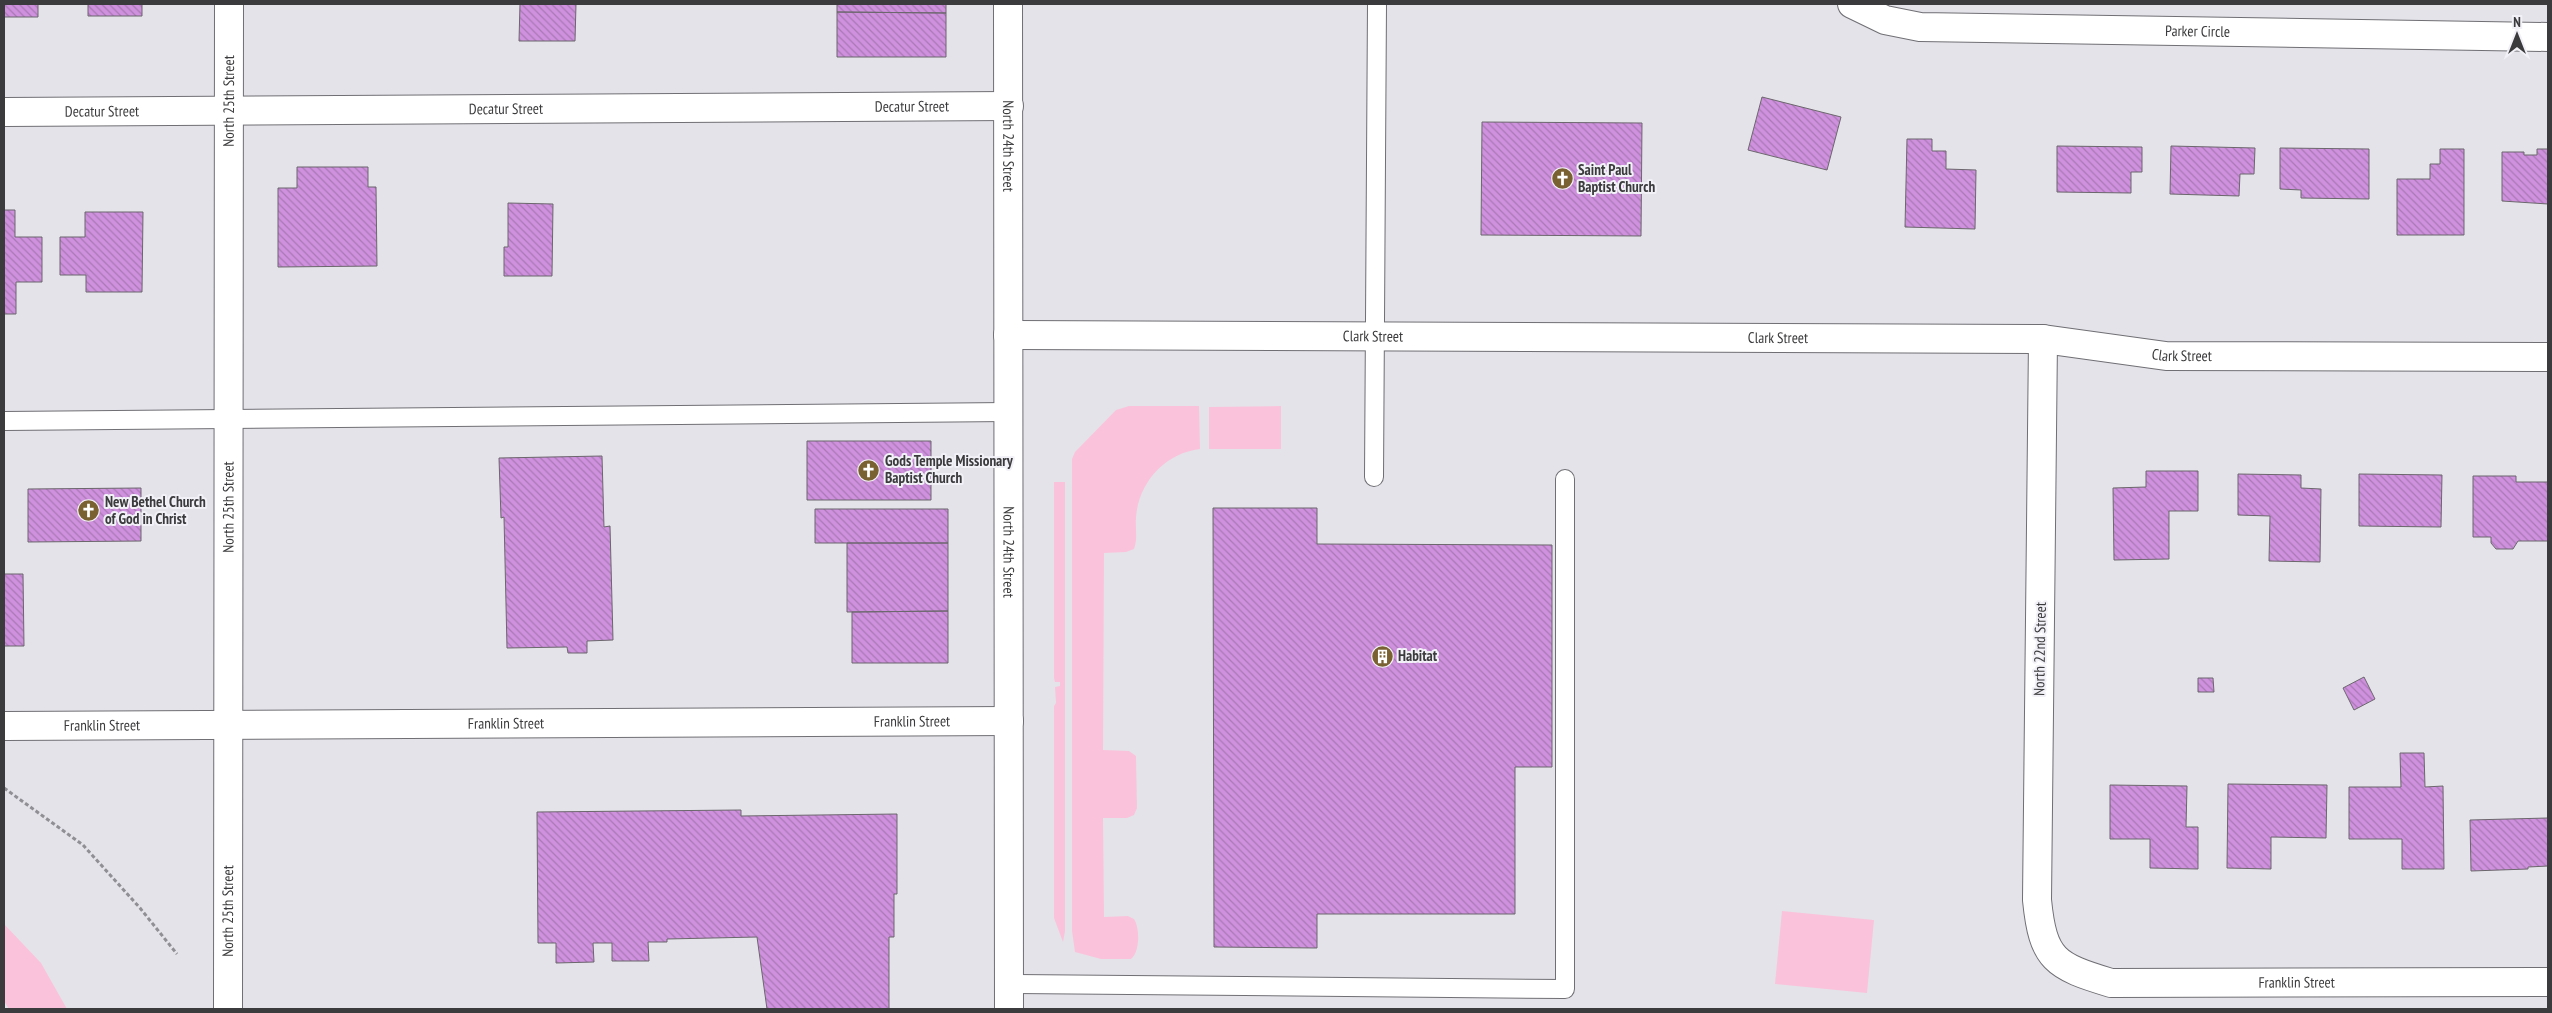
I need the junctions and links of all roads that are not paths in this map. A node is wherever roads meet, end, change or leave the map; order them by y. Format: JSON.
{"nodes":[{"id":1,"x":228,"y":4,"type":"edge"},
{"id":2,"x":1008,"y":4,"type":"edge"},
{"id":3,"x":1377,"y":4,"type":"edge"},
{"id":4,"x":1852,"y":4,"type":"edge"},
{"id":5,"x":2548,"y":37,"type":"edge"},
{"id":6,"x":1008,"y":106,"type":"junction"},
{"id":7,"x":228,"y":110,"type":"junction"},
{"id":8,"x":4,"y":112,"type":"edge"},
{"id":9,"x":1008,"y":335,"type":"junction"},
{"id":10,"x":1376,"y":337,"type":"junction"},
{"id":11,"x":2043,"y":339,"type":"junction"},
{"id":12,"x":2548,"y":356,"type":"edge"},
{"id":13,"x":1008,"y":412,"type":"junction"},
{"id":14,"x":228,"y":419,"type":"junction"},
{"id":15,"x":4,"y":421,"type":"edge"},
{"id":16,"x":1374,"y":477,"type":"dead end"},
{"id":17,"x":1565,"y":479,"type":"dead end"},
{"id":18,"x":1008,"y":721,"type":"junction"},
{"id":19,"x":228,"y":724,"type":"junction"},
{"id":20,"x":4,"y":726,"type":"edge"},
{"id":21,"x":2051,"y":955,"type":"joint"},
{"id":22,"x":2548,"y":982,"type":"edge"},
{"id":23,"x":1009,"y":997,"type":"edge"},
{"id":24,"x":228,"y":1009,"type":"edge"}],
"edges":[{"from":1,"to":7,"type":"street","name":"North 25th Street"},
{"from":2,"to":6,"type":"street","name":"North 24th Street"},
{"from":3,"to":10,"type":"lane"},
{"from":4,"to":5,"type":"street","name":"Parker Circle"},
{"from":6,"to":7,"type":"street","name":"Decatur Street"},
{"from":6,"to":9,"type":"street","name":"North 24th Street"},
{"from":7,"to":8,"type":"street","name":"Decatur Street"},
{"from":7,"to":14,"type":"street","name":"North 25th Street"},
{"from":9,"to":10,"type":"street","name":"Clark Street"},
{"from":9,"to":13,"type":"street","name":"North 24th Street"},
{"from":10,"to":11,"type":"street","name":"Clark Street"},
{"from":10,"to":16,"type":"lane"},
{"from":11,"to":12,"type":"street","name":"Clark Street"},
{"from":11,"to":21,"type":"street","name":"North 22nd Street"},
{"from":13,"to":14,"type":"lane"},
{"from":13,"to":18,"type":"street","name":"North 24th Street"},
{"from":14,"to":15,"type":"lane"},
{"from":14,"to":19,"type":"street","name":"North 25th Street"},
{"from":17,"to":23,"type":"lane"},
{"from":18,"to":19,"type":"street","name":"Franklin Street"},
{"from":18,"to":23,"type":"street","name":"North 24th Street"},
{"from":19,"to":20,"type":"street","name":"Franklin Street"},
{"from":19,"to":24,"type":"street","name":"North 25th Street"},
{"from":21,"to":22,"type":"street","name":"Franklin Street"}]}
